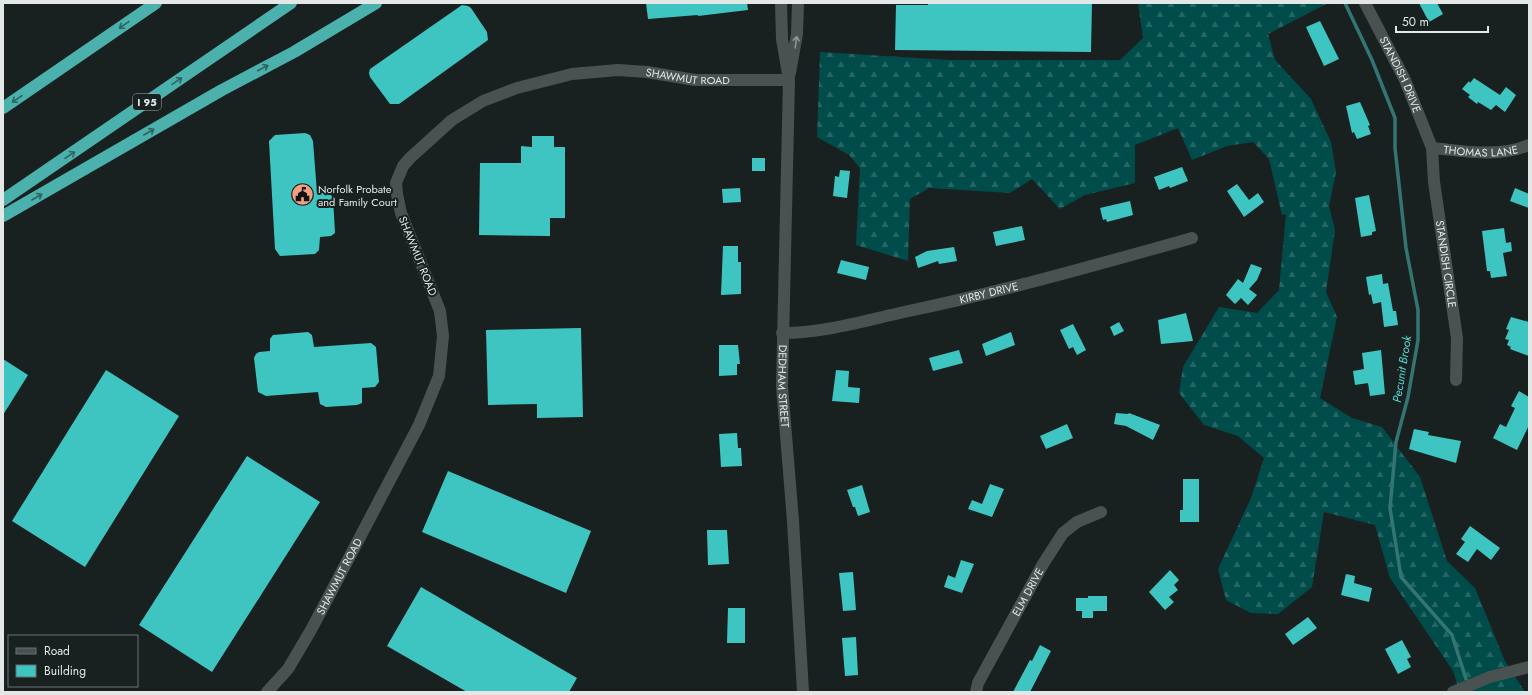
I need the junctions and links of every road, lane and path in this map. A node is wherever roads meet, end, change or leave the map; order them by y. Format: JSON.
{"nodes":[{"id":1,"x":156,"y":3,"type":"edge"},
{"id":2,"x":291,"y":3,"type":"edge"},
{"id":3,"x":376,"y":3,"type":"edge"},
{"id":4,"x":781,"y":3,"type":"edge"},
{"id":5,"x":798,"y":3,"type":"edge"},
{"id":6,"x":1365,"y":3,"type":"edge"},
{"id":7,"x":789,"y":80,"type":"junction"},
{"id":8,"x":3,"y":108,"type":"edge"},
{"id":9,"x":1529,"y":145,"type":"edge"},
{"id":10,"x":1432,"y":148,"type":"junction"},
{"id":11,"x":3,"y":200,"type":"edge"},
{"id":12,"x":3,"y":216,"type":"edge"},
{"id":13,"x":1192,"y":238,"type":"dead end"},
{"id":14,"x":782,"y":333,"type":"junction"},
{"id":15,"x":1456,"y":380,"type":"dead end"},
{"id":16,"x":1101,"y":512,"type":"dead end"},
{"id":17,"x":1529,"y":667,"type":"edge"},
{"id":18,"x":267,"y":692,"type":"edge"},
{"id":19,"x":803,"y":692,"type":"edge"},
{"id":20,"x":976,"y":692,"type":"edge"},
{"id":21,"x":1452,"y":692,"type":"edge"}],
"edges":[{"from":1,"to":8,"type":"highway","one_way":true},
{"from":11,"to":2,"type":"highway","number":"I 95","one_way":true},
{"from":12,"to":3,"type":"highway","one_way":true},
{"from":4,"to":7,"type":"street","name":"DEDHAM STREET"},
{"from":7,"to":5,"type":"street","name":"DEDHAM STREET","one_way":true},
{"from":6,"to":10,"type":"street","name":"STANDISH DRIVE"},
{"from":7,"to":14,"type":"street","name":"DEDHAM STREET"},
{"from":7,"to":18,"type":"street","name":"SHAWMUT ROAD"},
{"from":9,"to":10,"type":"street","name":"THOMAS LANE"},
{"from":10,"to":15,"type":"street","name":"STANDISH CIRCLE"},
{"from":13,"to":14,"type":"street","name":"KIRBY DRIVE"},
{"from":14,"to":19,"type":"street","name":"DEDHAM STREET"},
{"from":16,"to":20,"type":"street","name":"ELM DRIVE"},
{"from":17,"to":21,"type":"street"}]}
